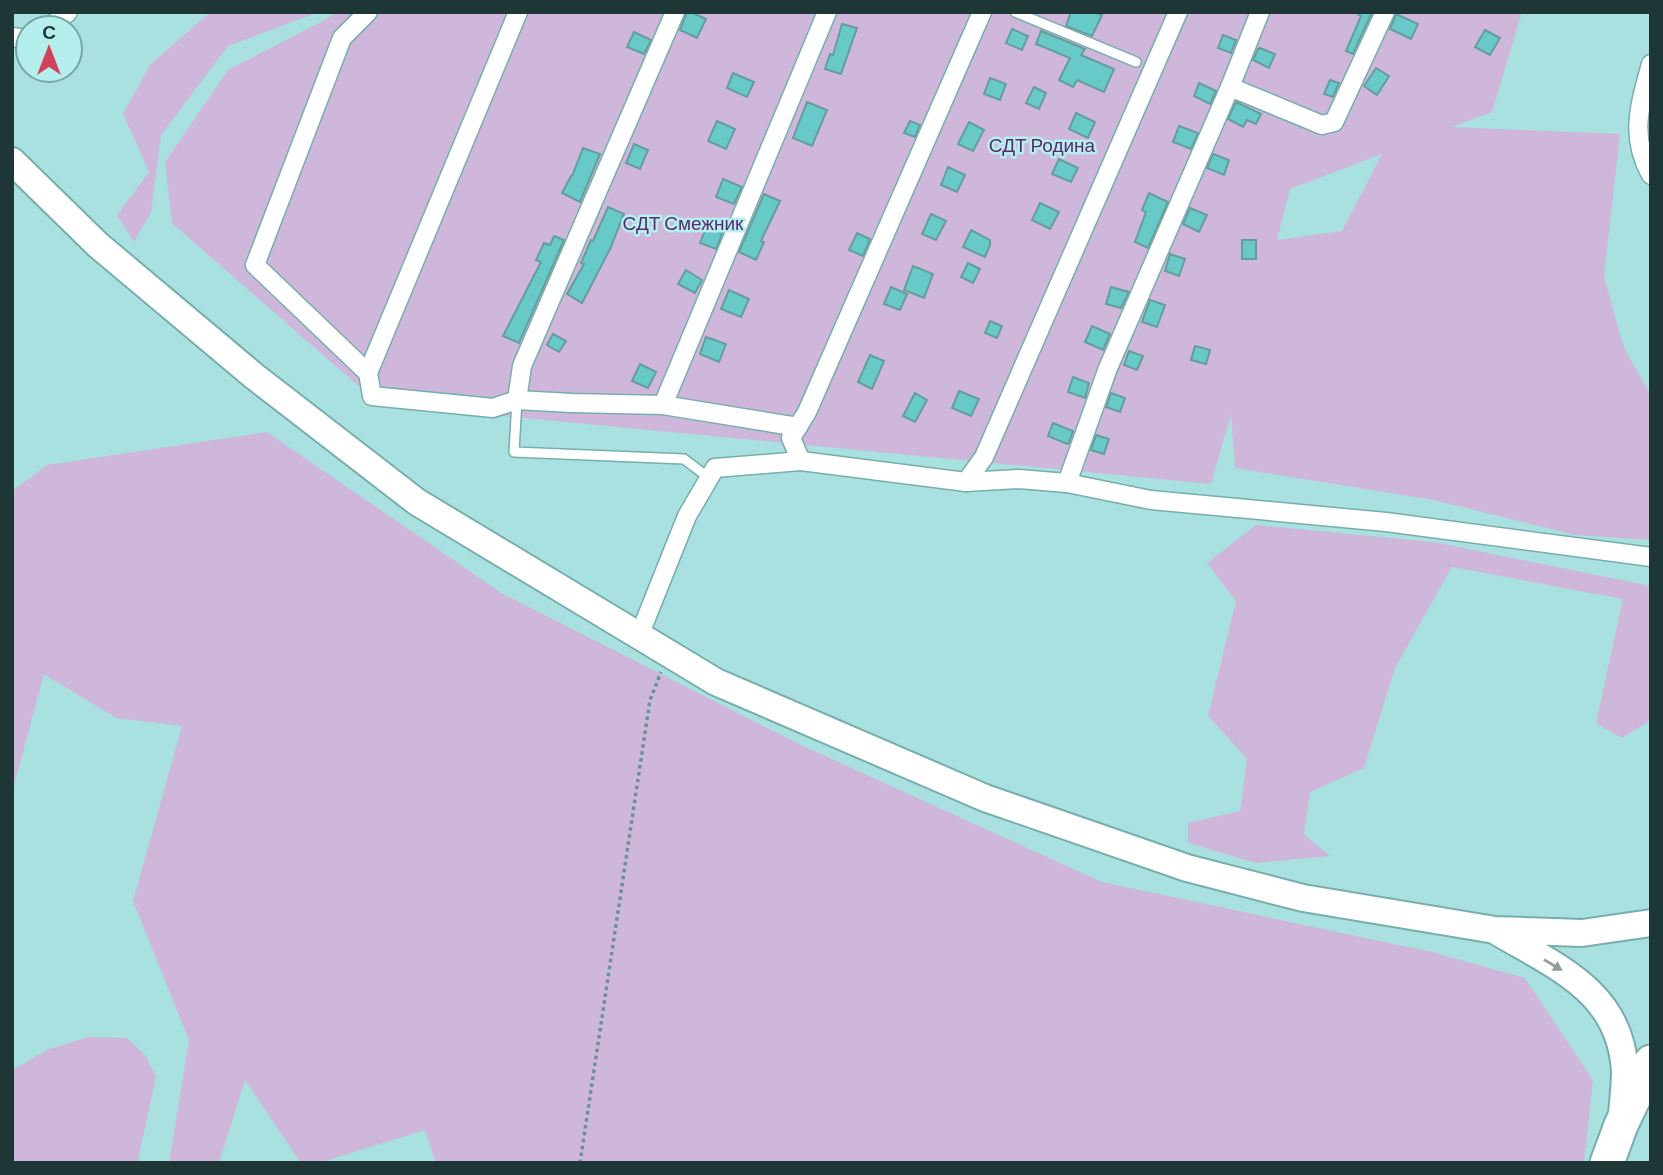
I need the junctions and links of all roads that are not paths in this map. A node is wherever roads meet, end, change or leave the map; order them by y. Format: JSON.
{"nodes":[{"id":1,"x":368,"y":12,"type":"edge"},
{"id":2,"x":518,"y":12,"type":"edge"},
{"id":3,"x":675,"y":12,"type":"edge"},
{"id":4,"x":827,"y":12,"type":"edge"},
{"id":5,"x":982,"y":12,"type":"edge"},
{"id":6,"x":1015,"y":12,"type":"edge"},
{"id":7,"x":1178,"y":12,"type":"edge"},
{"id":8,"x":1261,"y":12,"type":"edge"},
{"id":9,"x":1385,"y":12,"type":"edge"},
{"id":10,"x":1136,"y":62,"type":"dead end"},
{"id":11,"x":1651,"y":64,"type":"edge"},
{"id":12,"x":1230,"y":87,"type":"junction"},
{"id":13,"x":12,"y":161,"type":"edge"},
{"id":14,"x":1651,"y":175,"type":"edge"},
{"id":15,"x":368,"y":373,"type":"junction"},
{"id":16,"x":517,"y":400,"type":"junction"},
{"id":17,"x":663,"y":405,"type":"junction"},
{"id":18,"x":798,"y":427,"type":"junction"},
{"id":19,"x":801,"y":461,"type":"junction"},
{"id":20,"x":709,"y":478,"type":"junction"},
{"id":21,"x":966,"y":482,"type":"junction"},
{"id":22,"x":1067,"y":483,"type":"junction"},
{"id":23,"x":1651,"y":557,"type":"edge"},
{"id":24,"x":639,"y":636,"type":"junction"},
{"id":25,"x":1651,"y":923,"type":"edge"},
{"id":26,"x":1494,"y":930,"type":"junction"},
{"id":27,"x":1651,"y":1062,"type":"edge"},
{"id":28,"x":1651,"y":1107,"type":"edge"},
{"id":29,"x":1621,"y":1125,"type":"junction"},
{"id":30,"x":1607,"y":1163,"type":"edge"},
{"id":31,"x":1628,"y":1163,"type":"edge"}],
"edges":[{"from":1,"to":15,"type":"street"},
{"from":2,"to":15,"type":"street"},
{"from":3,"to":16,"type":"street"},
{"from":4,"to":17,"type":"street"},
{"from":5,"to":18,"type":"street"},
{"from":6,"to":10,"type":"lane"},
{"from":7,"to":21,"type":"street"},
{"from":8,"to":12,"type":"street"},
{"from":9,"to":12,"type":"street"},
{"from":11,"to":14,"type":"street"},
{"from":12,"to":22,"type":"street"},
{"from":13,"to":24,"type":"street"},
{"from":15,"to":16,"type":"street"},
{"from":16,"to":17,"type":"street"},
{"from":16,"to":20,"type":"lane"},
{"from":17,"to":18,"type":"street"},
{"from":18,"to":19,"type":"street"},
{"from":19,"to":20,"type":"street"},
{"from":19,"to":21,"type":"street"},
{"from":20,"to":24,"type":"street"},
{"from":21,"to":22,"type":"street"},
{"from":22,"to":23,"type":"street"},
{"from":24,"to":26,"type":"street"},
{"from":25,"to":26,"type":"street"},
{"from":26,"to":29,"type":"street","one_way":true},
{"from":27,"to":29,"type":"highway"},
{"from":28,"to":31,"type":"highway"},
{"from":29,"to":30,"type":"highway"}]}
